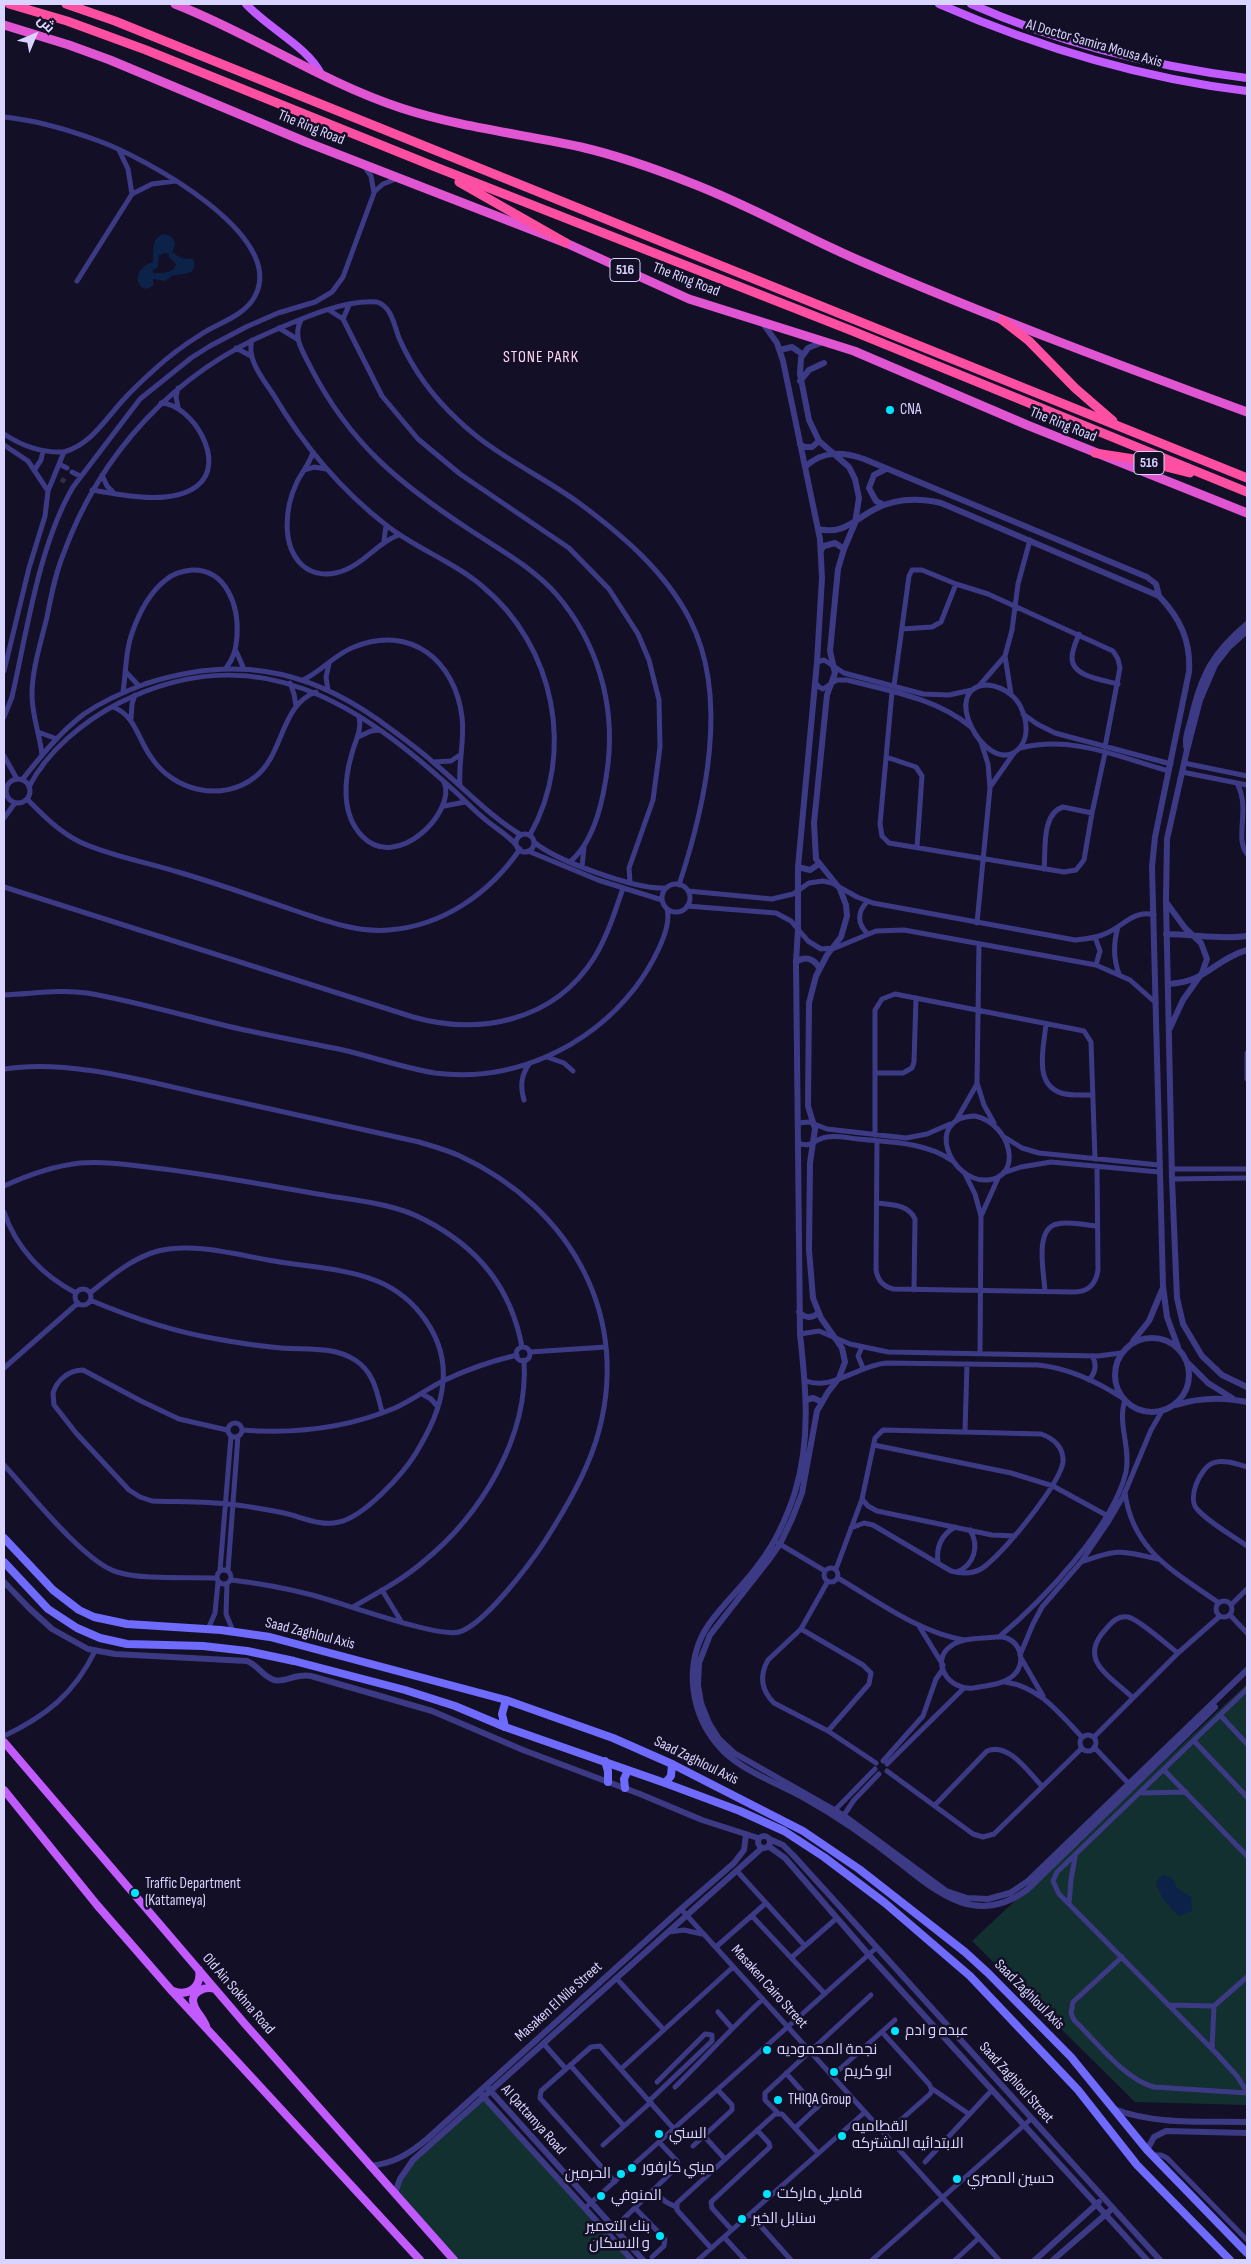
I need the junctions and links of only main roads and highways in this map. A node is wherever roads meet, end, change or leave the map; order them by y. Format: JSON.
{"nodes":[{"id":1,"x":10,"y":4,"type":"edge"},
{"id":2,"x":66,"y":4,"type":"edge"},
{"id":3,"x":175,"y":4,"type":"edge"},
{"id":4,"x":246,"y":4,"type":"edge"},
{"id":5,"x":939,"y":4,"type":"edge"},
{"id":6,"x":971,"y":4,"type":"edge"},
{"id":7,"x":4,"y":25,"type":"edge"},
{"id":8,"x":321,"y":74,"type":"junction"},
{"id":9,"x":1247,"y":78,"type":"edge"},
{"id":10,"x":1247,"y":91,"type":"edge"},
{"id":11,"x":433,"y":166,"type":"junction"},
{"id":12,"x":566,"y":243,"type":"junction"},
{"id":13,"x":1002,"y":320,"type":"junction"},
{"id":14,"x":1247,"y":412,"type":"edge"},
{"id":15,"x":1121,"y":427,"type":"junction"},
{"id":16,"x":1095,"y":453,"type":"junction"},
{"id":17,"x":1202,"y":474,"type":"junction"},
{"id":18,"x":1247,"y":478,"type":"edge"},
{"id":19,"x":1247,"y":492,"type":"edge"},
{"id":20,"x":1247,"y":513,"type":"edge"},
{"id":21,"x":4,"y":1538,"type":"edge"},
{"id":22,"x":4,"y":1562,"type":"edge"},
{"id":23,"x":506,"y":1700,"type":"junction"},
{"id":24,"x":505,"y":1727,"type":"junction"},
{"id":25,"x":4,"y":1742,"type":"edge"},
{"id":26,"x":605,"y":1761,"type":"junction"},
{"id":27,"x":672,"y":1764,"type":"junction"},
{"id":28,"x":628,"y":1770,"type":"junction"},
{"id":29,"x":608,"y":1782,"type":"road end"},
{"id":30,"x":665,"y":1783,"type":"junction"},
{"id":31,"x":625,"y":1788,"type":"road end"},
{"id":32,"x":4,"y":1790,"type":"edge"},
{"id":33,"x":199,"y":1970,"type":"junction"},
{"id":34,"x":215,"y":1988,"type":"junction"},
{"id":35,"x":171,"y":1990,"type":"junction"},
{"id":36,"x":1022,"y":2007,"type":"junction"},
{"id":37,"x":1013,"y":2020,"type":"junction"},
{"id":38,"x":207,"y":2030,"type":"junction"},
{"id":39,"x":1232,"y":2225,"type":"road end"},
{"id":40,"x":1226,"y":2231,"type":"junction"},
{"id":41,"x":1247,"y":2253,"type":"edge"},
{"id":42,"x":420,"y":2260,"type":"edge"},
{"id":43,"x":454,"y":2260,"type":"edge"},
{"id":44,"x":1230,"y":2260,"type":"edge"}],
"edges":[{"from":1,"to":11,"type":"highway","name":"The Ring Road","number":"516"},
{"from":2,"to":15,"type":"highway","name":"The Ring Road","number":"516"},
{"from":3,"to":8,"type":"highway"},
{"from":4,"to":8,"type":"main road"},
{"from":5,"to":10,"type":"main road","name":"Al Doctor Samira Mousa Axis"},
{"from":6,"to":9,"type":"main road","name":"Al Doctor Samira Mousa Axis"},
{"from":7,"to":12,"type":"highway","name":"The Ring Road","number":"516"},
{"from":8,"to":13,"type":"highway"},
{"from":11,"to":12,"type":"highway","number":"516"},
{"from":11,"to":17,"type":"highway","name":"The Ring Road","number":"516"},
{"from":12,"to":16,"type":"highway","name":"The Ring Road","number":"516"},
{"from":13,"to":14,"type":"highway"},
{"from":13,"to":15,"type":"highway"},
{"from":15,"to":18,"type":"highway","name":"The Ring Road","number":"516"},
{"from":16,"to":17,"type":"highway","number":"516"},
{"from":16,"to":20,"type":"highway","name":"The Ring Road","number":"516"},
{"from":17,"to":19,"type":"highway","name":"The Ring Road","number":"516"},
{"from":21,"to":23,"type":"main road","name":"Saad Zaghloul Axis"},
{"from":22,"to":24,"type":"main road","name":"Saad Zaghloul Axis"},
{"from":23,"to":24,"type":"main road"},
{"from":23,"to":27,"type":"main road","name":"Saad Zaghloul Axis"},
{"from":24,"to":26,"type":"main road","name":"Saad Zaghloul Axis"},
{"from":25,"to":33,"type":"main road","name":"Old Ain Sokhna Road"},
{"from":26,"to":28,"type":"main road","name":"Saad Zaghloul Axis"},
{"from":26,"to":29,"type":"main road"},
{"from":27,"to":30,"type":"main road"},
{"from":27,"to":36,"type":"main road","name":"Saad Zaghloul Axis"},
{"from":28,"to":30,"type":"main road","name":"Saad Zaghloul Axis"},
{"from":28,"to":31,"type":"main road"},
{"from":30,"to":37,"type":"main road","name":"Saad Zaghloul Axis"},
{"from":32,"to":35,"type":"main road"},
{"from":33,"to":34,"type":"main road","name":"Old Ain Sokhna Road"},
{"from":33,"to":35,"type":"main road"},
{"from":34,"to":38,"type":"main road"},
{"from":34,"to":43,"type":"main road","name":"Old Ain Sokhna Road"},
{"from":35,"to":38,"type":"main road"},
{"from":36,"to":37,"type":"main road"},
{"from":36,"to":40,"type":"main road","name":"Saad Zaghloul Axis"},
{"from":37,"to":44,"type":"main road","name":"Saad Zaghloul Axis"},
{"from":38,"to":42,"type":"main road"},
{"from":39,"to":40,"type":"main road"},
{"from":40,"to":41,"type":"main road","name":"Saad Zaghloul Axis"}]}
